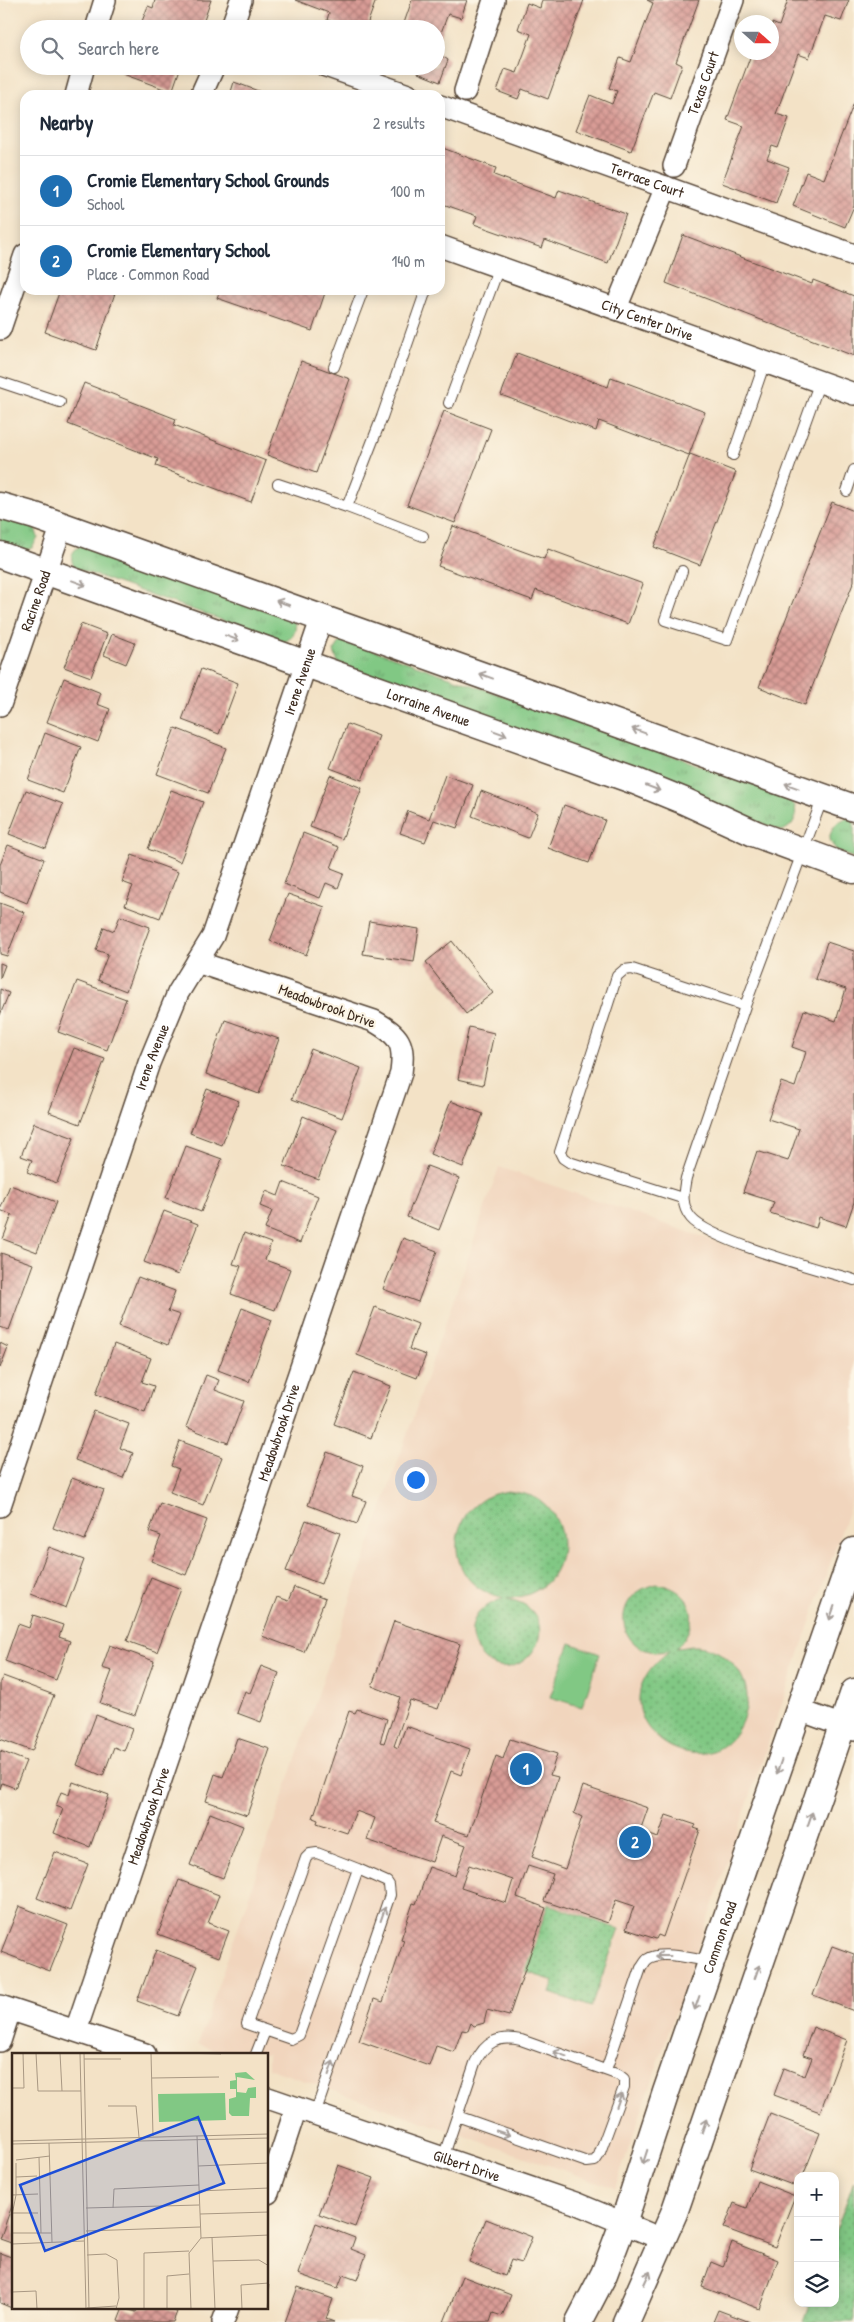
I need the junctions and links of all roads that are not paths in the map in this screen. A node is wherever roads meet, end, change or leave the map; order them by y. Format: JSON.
{"nodes":[{"id":1,"x":105,"y":0,"type":"edge"},
{"id":2,"x":241,"y":0,"type":"edge"},
{"id":3,"x":494,"y":0,"type":"edge"},
{"id":4,"x":733,"y":0,"type":"edge"},
{"id":5,"x":99,"y":20,"type":"edge"},
{"id":6,"x":234,"y":20,"type":"edge"},
{"id":7,"x":82,"y":75,"type":"edge"},
{"id":8,"x":210,"y":75,"type":"edge"},
{"id":9,"x":351,"y":75,"type":"edge"},
{"id":10,"x":77,"y":90,"type":"edge"},
{"id":11,"x":203,"y":90,"type":"edge"},
{"id":12,"x":394,"y":90,"type":"edge"},
{"id":13,"x":465,"y":91,"type":"dead end"},
{"id":14,"x":445,"y":108,"type":"edge"},
{"id":15,"x":674,"y":166,"type":"dead end"},
{"id":16,"x":666,"y":187,"type":"junction"},
{"id":17,"x":445,"y":250,"type":"edge"},
{"id":18,"x":854,"y":254,"type":"edge"},
{"id":19,"x":499,"y":267,"type":"junction"},
{"id":20,"x":20,"y":270,"type":"edge"},
{"id":21,"x":361,"y":295,"type":"edge"},
{"id":22,"x":424,"y":295,"type":"edge"},
{"id":23,"x":616,"y":308,"type":"junction"},
{"id":24,"x":0,"y":329,"type":"edge"},
{"id":25,"x":765,"y":362,"type":"junction"},
{"id":26,"x":334,"y":367,"type":"dead end"},
{"id":27,"x":0,"y":382,"type":"edge"},
{"id":28,"x":820,"y":382,"type":"junction"},
{"id":29,"x":854,"y":394,"type":"edge"},
{"id":30,"x":60,"y":402,"type":"dead end"},
{"id":31,"x":449,"y":403,"type":"dead end"},
{"id":32,"x":733,"y":455,"type":"dead end"},
{"id":33,"x":854,"y":470,"type":"edge"},
{"id":34,"x":278,"y":484,"type":"dead end"},
{"id":35,"x":847,"y":491,"type":"dead end"},
{"id":36,"x":0,"y":506,"type":"edge"},
{"id":37,"x":347,"y":507,"type":"junction"},
{"id":38,"x":62,"y":525,"type":"junction"},
{"id":39,"x":423,"y":536,"type":"dead end"},
{"id":40,"x":0,"y":555,"type":"edge"},
{"id":41,"x":46,"y":571,"type":"junction"},
{"id":42,"x":682,"y":571,"type":"dead end"},
{"id":43,"x":322,"y":617,"type":"junction"},
{"id":44,"x":306,"y":664,"type":"junction"},
{"id":45,"x":0,"y":705,"type":"edge"},
{"id":46,"x":823,"y":798,"type":"junction"},
{"id":47,"x":854,"y":808,"type":"edge"},
{"id":48,"x":803,"y":852,"type":"junction"},
{"id":49,"x":854,"y":870,"type":"edge"},
{"id":50,"x":197,"y":962,"type":"junction"},
{"id":51,"x":745,"y":1006,"type":"junction"},
{"id":52,"x":682,"y":1198,"type":"junction"},
{"id":53,"x":854,"y":1280,"type":"edge"},
{"id":54,"x":0,"y":1506,"type":"edge"},
{"id":55,"x":854,"y":1551,"type":"edge"},
{"id":56,"x":854,"y":1692,"type":"edge"},
{"id":57,"x":799,"y":1710,"type":"junction"},
{"id":58,"x":848,"y":1727,"type":"edge"},
{"id":59,"x":358,"y":1869,"type":"junction"},
{"id":60,"x":711,"y":1963,"type":"junction"},
{"id":61,"x":5,"y":2008,"type":"edge"},
{"id":62,"x":76,"y":2030,"type":"junction"},
{"id":63,"x":265,"y":2031,"type":"junction"},
{"id":64,"x":0,"y":2041,"type":"edge"},
{"id":65,"x":142,"y":2053,"type":"edge"},
{"id":66,"x":256,"y":2053,"type":"edge"},
{"id":67,"x":606,"y":2070,"type":"junction"},
{"id":68,"x":269,"y":2098,"type":"edge"},
{"id":69,"x":306,"y":2111,"type":"junction"},
{"id":70,"x":457,"y":2116,"type":"junction"},
{"id":71,"x":442,"y":2158,"type":"junction"},
{"id":72,"x":269,"y":2190,"type":"edge"},
{"id":73,"x":624,"y":2222,"type":"junction"},
{"id":74,"x":664,"y":2240,"type":"junction"},
{"id":75,"x":579,"y":2322,"type":"edge"},
{"id":76,"x":626,"y":2322,"type":"edge"}],
"edges":[{"from":1,"to":5,"type":"street"},
{"from":2,"to":6,"type":"street"},
{"from":3,"to":13,"type":"street"},
{"from":4,"to":15,"type":"street","name":"Texas Court"},
{"from":7,"to":10,"type":"street"},
{"from":8,"to":11,"type":"street"},
{"from":9,"to":12,"type":"street"},
{"from":14,"to":16,"type":"street","name":"Terrace Court"},
{"from":16,"to":18,"type":"street","name":"Terrace Court"},
{"from":16,"to":23,"type":"street"},
{"from":17,"to":19,"type":"street","name":"City Center Drive"},
{"from":19,"to":23,"type":"street","name":"City Center Drive"},
{"from":19,"to":31,"type":"lane"},
{"from":20,"to":24,"type":"street"},
{"from":21,"to":26,"type":"lane"},
{"from":22,"to":37,"type":"lane"},
{"from":23,"to":25,"type":"street","name":"City Center Drive"},
{"from":25,"to":28,"type":"street","name":"City Center Drive"},
{"from":25,"to":32,"type":"lane"},
{"from":27,"to":30,"type":"lane"},
{"from":28,"to":29,"type":"street","name":"City Center Drive"},
{"from":28,"to":42,"type":"lane"},
{"from":33,"to":35,"type":"lane"},
{"from":34,"to":37,"type":"lane"},
{"from":36,"to":38,"type":"street"},
{"from":37,"to":39,"type":"lane"},
{"from":38,"to":41,"type":"street","name":"Racine Road"},
{"from":43,"to":38,"type":"street","one_way":true},
{"from":40,"to":41,"type":"street","name":"Lorraine Avenue"},
{"from":41,"to":44,"type":"street","name":"Lorraine Avenue","one_way":true},
{"from":41,"to":45,"type":"street","name":"Racine Road"},
{"from":43,"to":44,"type":"street","name":"Irene Avenue"},
{"from":46,"to":43,"type":"street","one_way":true},
{"from":44,"to":48,"type":"street","name":"Lorraine Avenue","one_way":true},
{"from":44,"to":50,"type":"street","name":"Irene Avenue"},
{"from":46,"to":47,"type":"street"},
{"from":46,"to":48,"type":"lane"},
{"from":48,"to":49,"type":"street","name":"Lorraine Avenue"},
{"from":48,"to":51,"type":"lane"},
{"from":50,"to":54,"type":"street","name":"Irene Avenue"},
{"from":50,"to":62,"type":"street","name":"Meadowbrook Drive"},
{"from":51,"to":52,"type":"lane"},
{"from":51,"to":52,"type":"lane"},
{"from":52,"to":53,"type":"lane"},
{"from":55,"to":57,"type":"street","name":"Common Road","one_way":true},
{"from":56,"to":58,"type":"street"},
{"from":57,"to":58,"type":"street"},
{"from":57,"to":60,"type":"street","name":"Common Road","one_way":true},
{"from":74,"to":58,"type":"street","one_way":true},
{"from":59,"to":63,"type":"lane"},
{"from":59,"to":63,"type":"lane"},
{"from":69,"to":59,"type":"lane","one_way":true},
{"from":60,"to":67,"type":"lane","one_way":true},
{"from":60,"to":73,"type":"street","name":"Common Road","one_way":true},
{"from":61,"to":62,"type":"street"},
{"from":61,"to":64,"type":"street"},
{"from":62,"to":65,"type":"street"},
{"from":63,"to":66,"type":"lane"},
{"from":67,"to":70,"type":"lane","one_way":true},
{"from":70,"to":67,"type":"lane","one_way":true},
{"from":68,"to":69,"type":"street","name":"Gilbert Drive"},
{"from":69,"to":71,"type":"street","name":"Gilbert Drive"},
{"from":69,"to":72,"type":"street"},
{"from":70,"to":71,"type":"lane"},
{"from":71,"to":73,"type":"street","name":"Gilbert Drive"},
{"from":73,"to":74,"type":"street","name":"Gilbert Drive"},
{"from":73,"to":75,"type":"street","name":"Common Road"},
{"from":76,"to":74,"type":"street","one_way":true}]}
